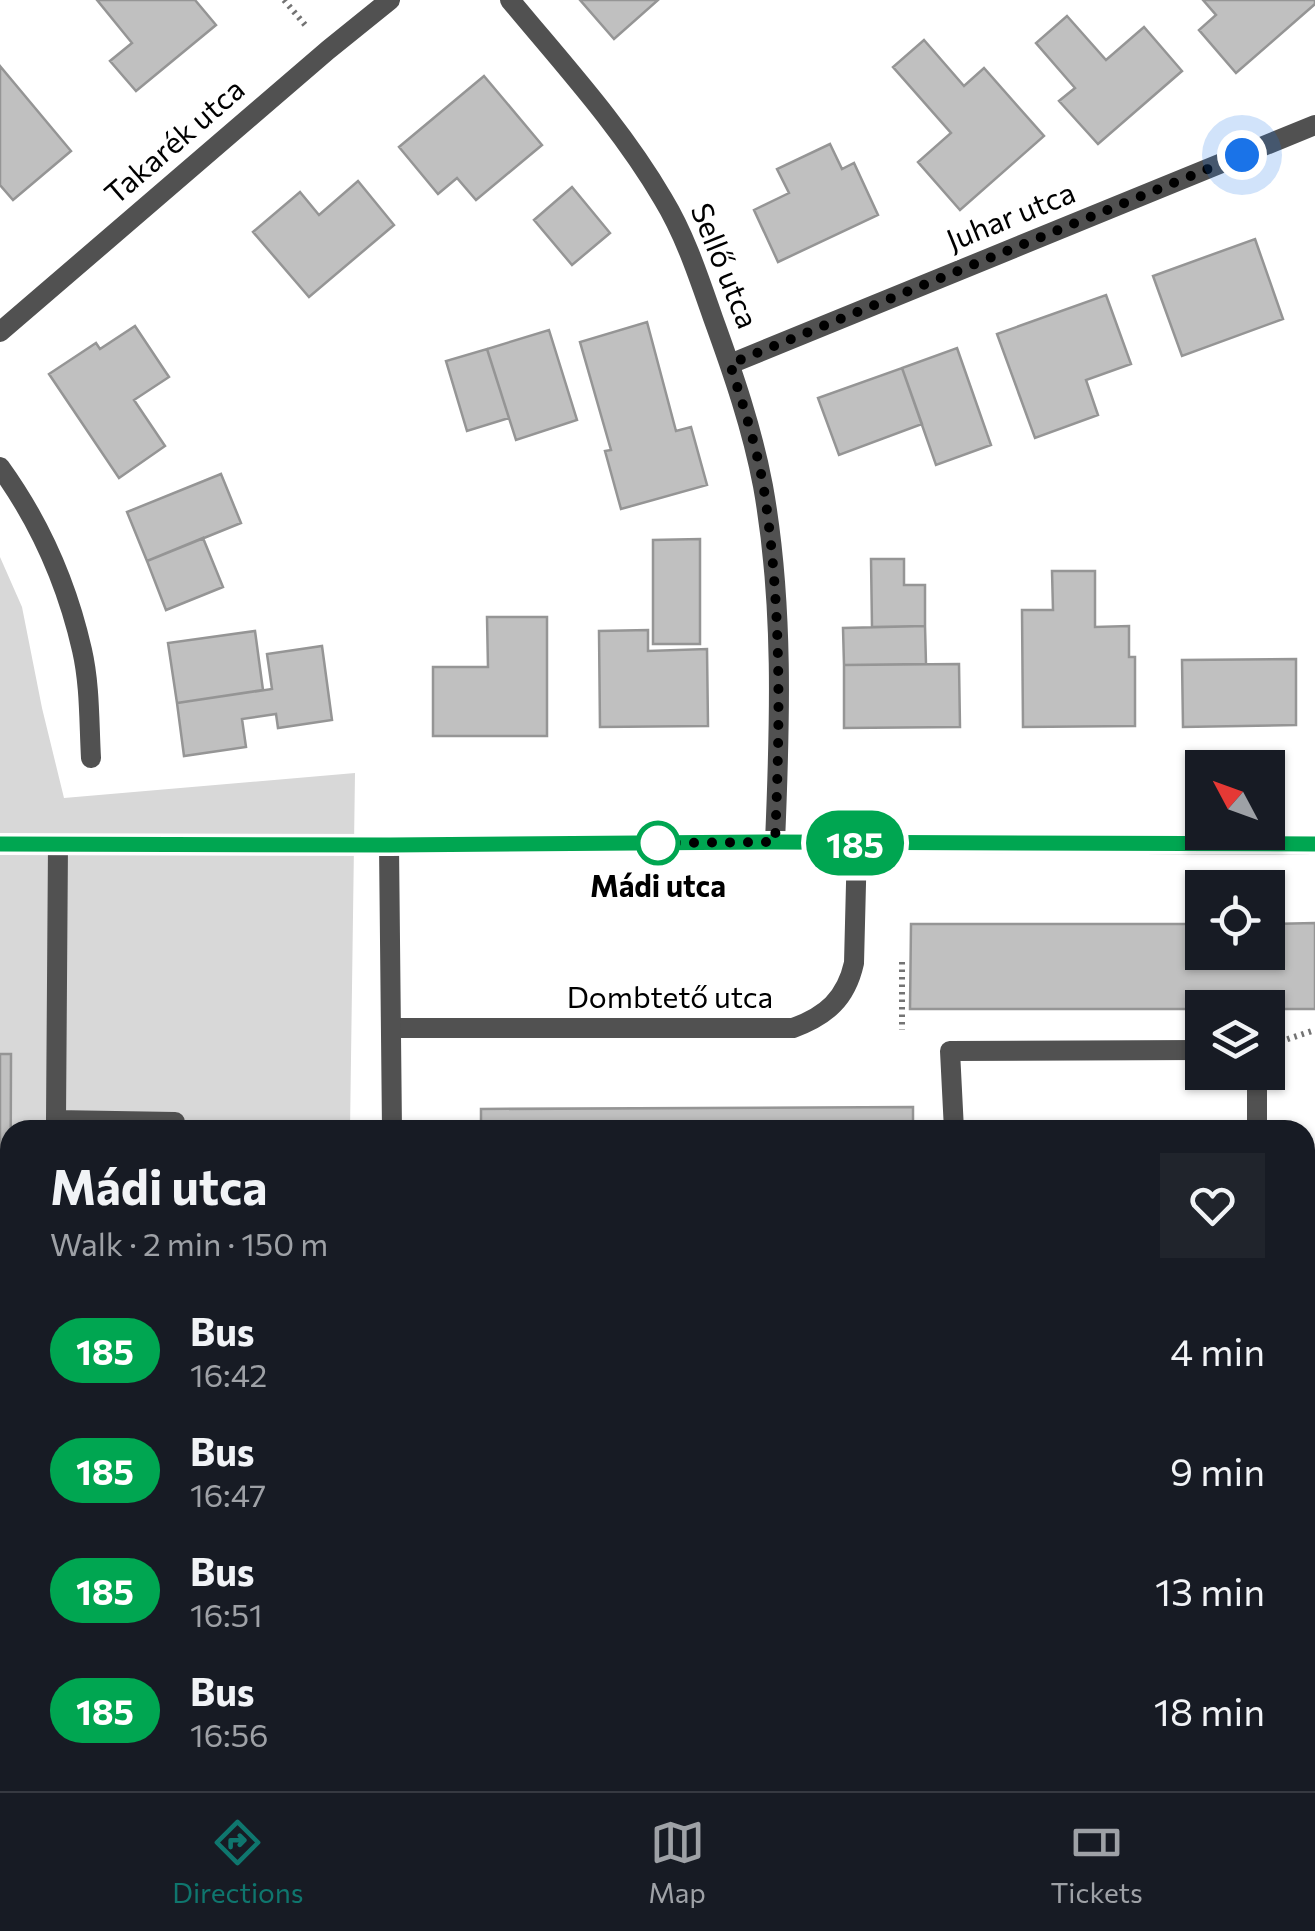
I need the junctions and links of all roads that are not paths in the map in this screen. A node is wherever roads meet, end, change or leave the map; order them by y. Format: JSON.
{"nodes":[{"id":1,"x":390,"y":0,"type":"edge"},
{"id":2,"x":510,"y":0,"type":"edge"},
{"id":3,"x":1315,"y":125,"type":"edge"},
{"id":4,"x":0,"y":332,"type":"edge"},
{"id":5,"x":730,"y":364,"type":"junction"},
{"id":6,"x":0,"y":467,"type":"edge"},
{"id":7,"x":92,"y":758,"type":"dead end"},
{"id":8,"x":775,"y":842,"type":"junction"},
{"id":9,"x":0,"y":844,"type":"edge"},
{"id":10,"x":58,"y":844,"type":"junction"},
{"id":11,"x":857,"y":844,"type":"junction"},
{"id":12,"x":1315,"y":844,"type":"edge"},
{"id":13,"x":390,"y":845,"type":"junction"},
{"id":14,"x":393,"y":1028,"type":"junction"},
{"id":15,"x":1185,"y":1050,"type":"edge"},
{"id":16,"x":1256,"y":1090,"type":"edge"},
{"id":17,"x":56,"y":1120,"type":"edge"},
{"id":18,"x":392,"y":1120,"type":"edge"},
{"id":19,"x":953,"y":1120,"type":"edge"},
{"id":20,"x":1257,"y":1120,"type":"edge"}],
"edges":[{"from":1,"to":4,"type":"street","name":"Takarék utca"},
{"from":2,"to":5,"type":"street","name":"Sellő utca"},
{"from":3,"to":5,"type":"street","name":"Juhar utca"},
{"from":5,"to":8,"type":"street","name":"Sellő utca"},
{"from":6,"to":7,"type":"street"},
{"from":8,"to":11,"type":"street"},
{"from":8,"to":13,"type":"street"},
{"from":9,"to":10,"type":"street"},
{"from":10,"to":13,"type":"street"},
{"from":10,"to":17,"type":"street"},
{"from":11,"to":12,"type":"street"},
{"from":11,"to":14,"type":"street","name":"Dombtető utca"},
{"from":13,"to":14,"type":"street"},
{"from":14,"to":18,"type":"street"},
{"from":15,"to":19,"type":"street"},
{"from":16,"to":20,"type":"street"}]}
